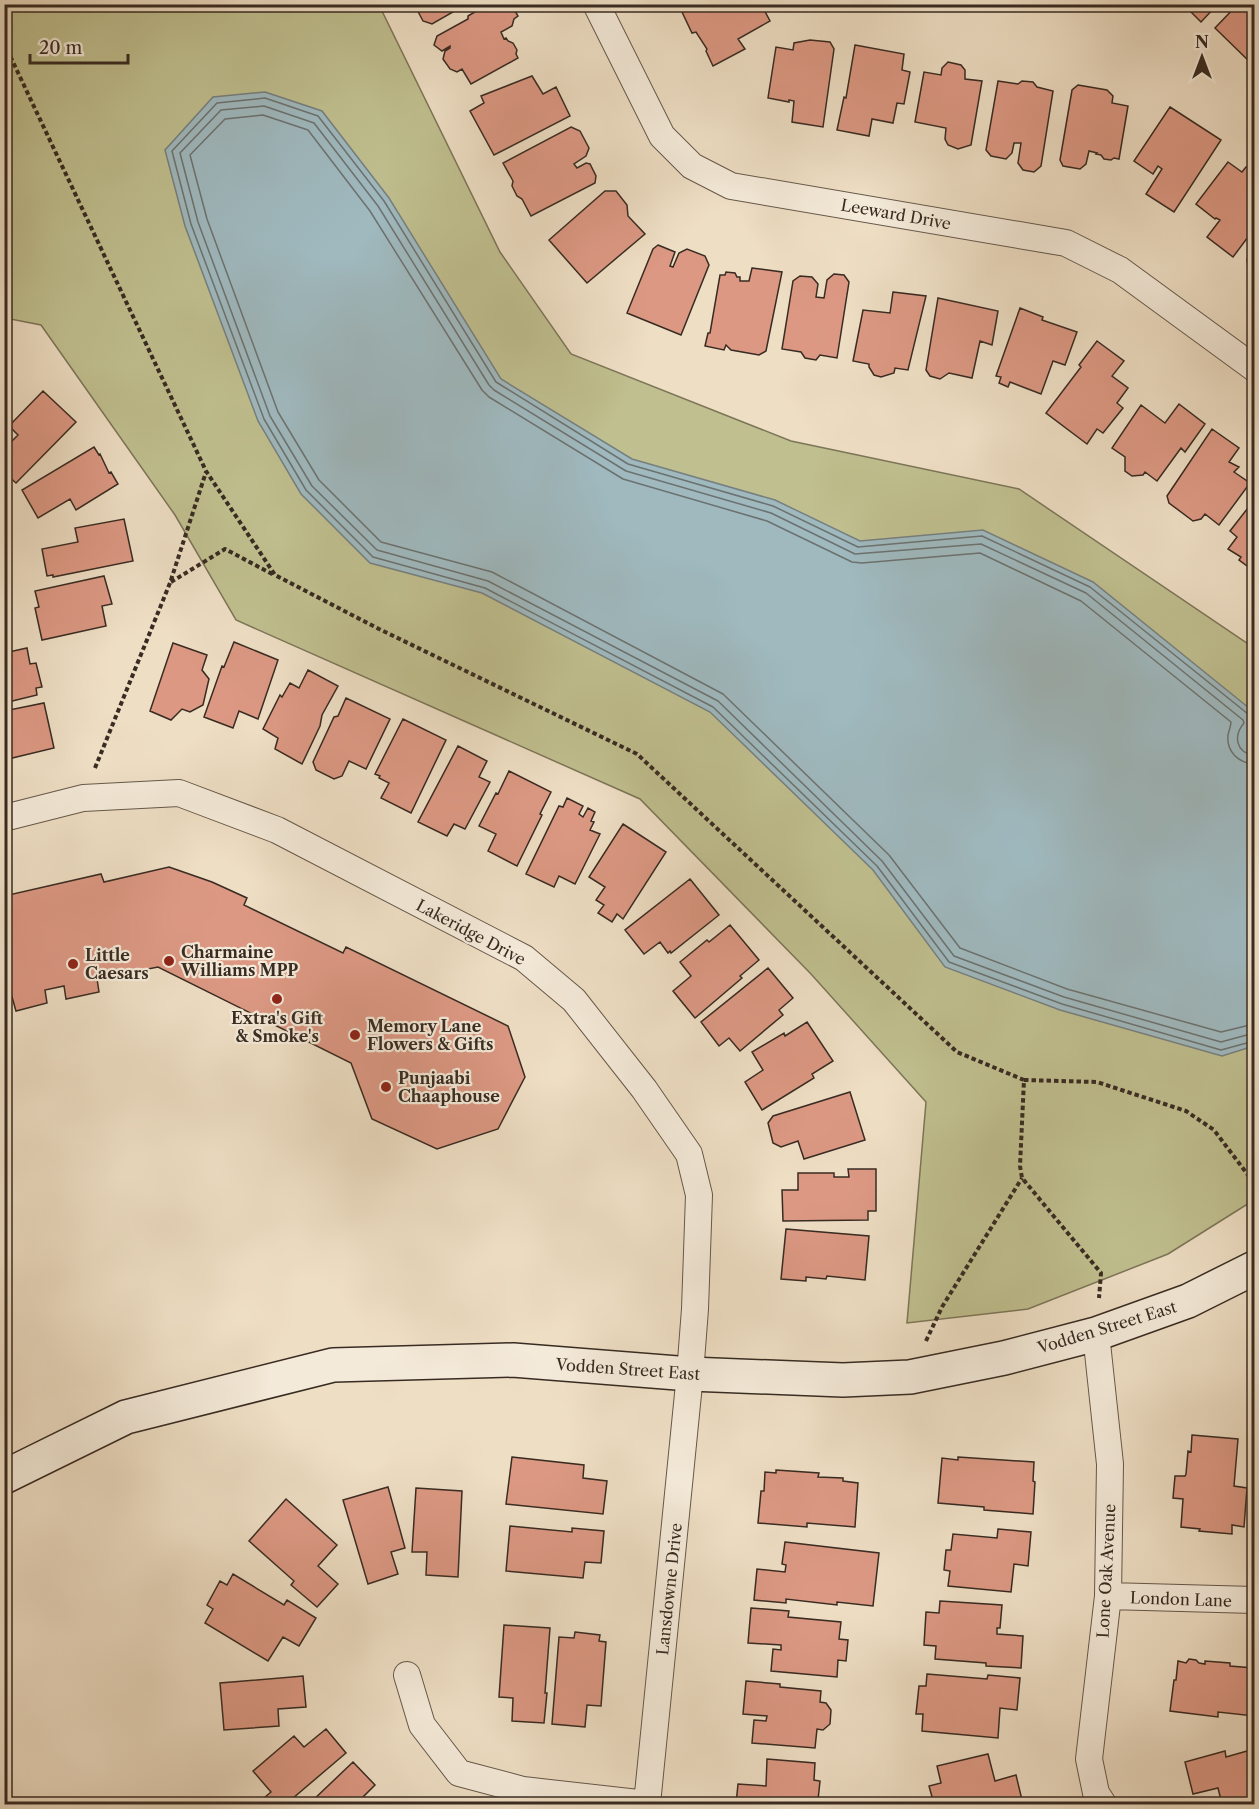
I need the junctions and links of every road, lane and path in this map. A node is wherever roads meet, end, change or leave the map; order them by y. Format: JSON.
{"nodes":[{"id":1,"x":596,"y":4,"type":"edge"},
{"id":2,"x":4,"y":43,"type":"edge"},
{"id":3,"x":1254,"y":368,"type":"edge"},
{"id":4,"x":206,"y":471,"type":"junction"},
{"id":5,"x":275,"y":575,"type":"junction"},
{"id":6,"x":170,"y":583,"type":"junction"},
{"id":7,"x":83,"y":798,"type":"junction"},
{"id":8,"x":4,"y":818,"type":"edge"},
{"id":9,"x":1024,"y":1080,"type":"junction"},
{"id":10,"x":1022,"y":1178,"type":"junction"},
{"id":11,"x":1254,"y":1183,"type":"edge"},
{"id":12,"x":1254,"y":1268,"type":"edge"},
{"id":13,"x":1096,"y":1334,"type":"junction"},
{"id":14,"x":690,"y":1374,"type":"junction"},
{"id":15,"x":910,"y":1377,"type":"junction"},
{"id":16,"x":4,"y":1477,"type":"edge"},
{"id":17,"x":1108,"y":1596,"type":"junction"},
{"id":18,"x":1254,"y":1600,"type":"edge"},
{"id":19,"x":407,"y":1675,"type":"dead end"},
{"id":20,"x":647,"y":1804,"type":"edge"},
{"id":21,"x":1103,"y":1804,"type":"edge"}],
"edges":[{"from":1,"to":3,"type":"street","name":"Leeward Drive"},
{"from":2,"to":4,"type":"path"},
{"from":4,"to":5,"type":"path"},
{"from":4,"to":6,"type":"path"},
{"from":5,"to":6,"type":"path"},
{"from":5,"to":9,"type":"path"},
{"from":6,"to":7,"type":"path"},
{"from":7,"to":8,"type":"street","name":"Lakeridge Drive"},
{"from":7,"to":14,"type":"street","name":"Lakeridge Drive"},
{"from":9,"to":10,"type":"path"},
{"from":9,"to":11,"type":"path"},
{"from":10,"to":13,"type":"path"},
{"from":10,"to":15,"type":"path"},
{"from":12,"to":13,"type":"street","name":"Vodden Street East"},
{"from":13,"to":15,"type":"street","name":"Vodden Street East"},
{"from":13,"to":17,"type":"street","name":"Lone Oak Avenue"},
{"from":14,"to":15,"type":"street","name":"Vodden Street East"},
{"from":14,"to":16,"type":"street","name":"Vodden Street East"},
{"from":14,"to":20,"type":"street","name":"Lansdowne Drive"},
{"from":17,"to":18,"type":"street","name":"London Lane"},
{"from":17,"to":21,"type":"street","name":"Lone Oak Avenue"},
{"from":19,"to":20,"type":"street"}]}
